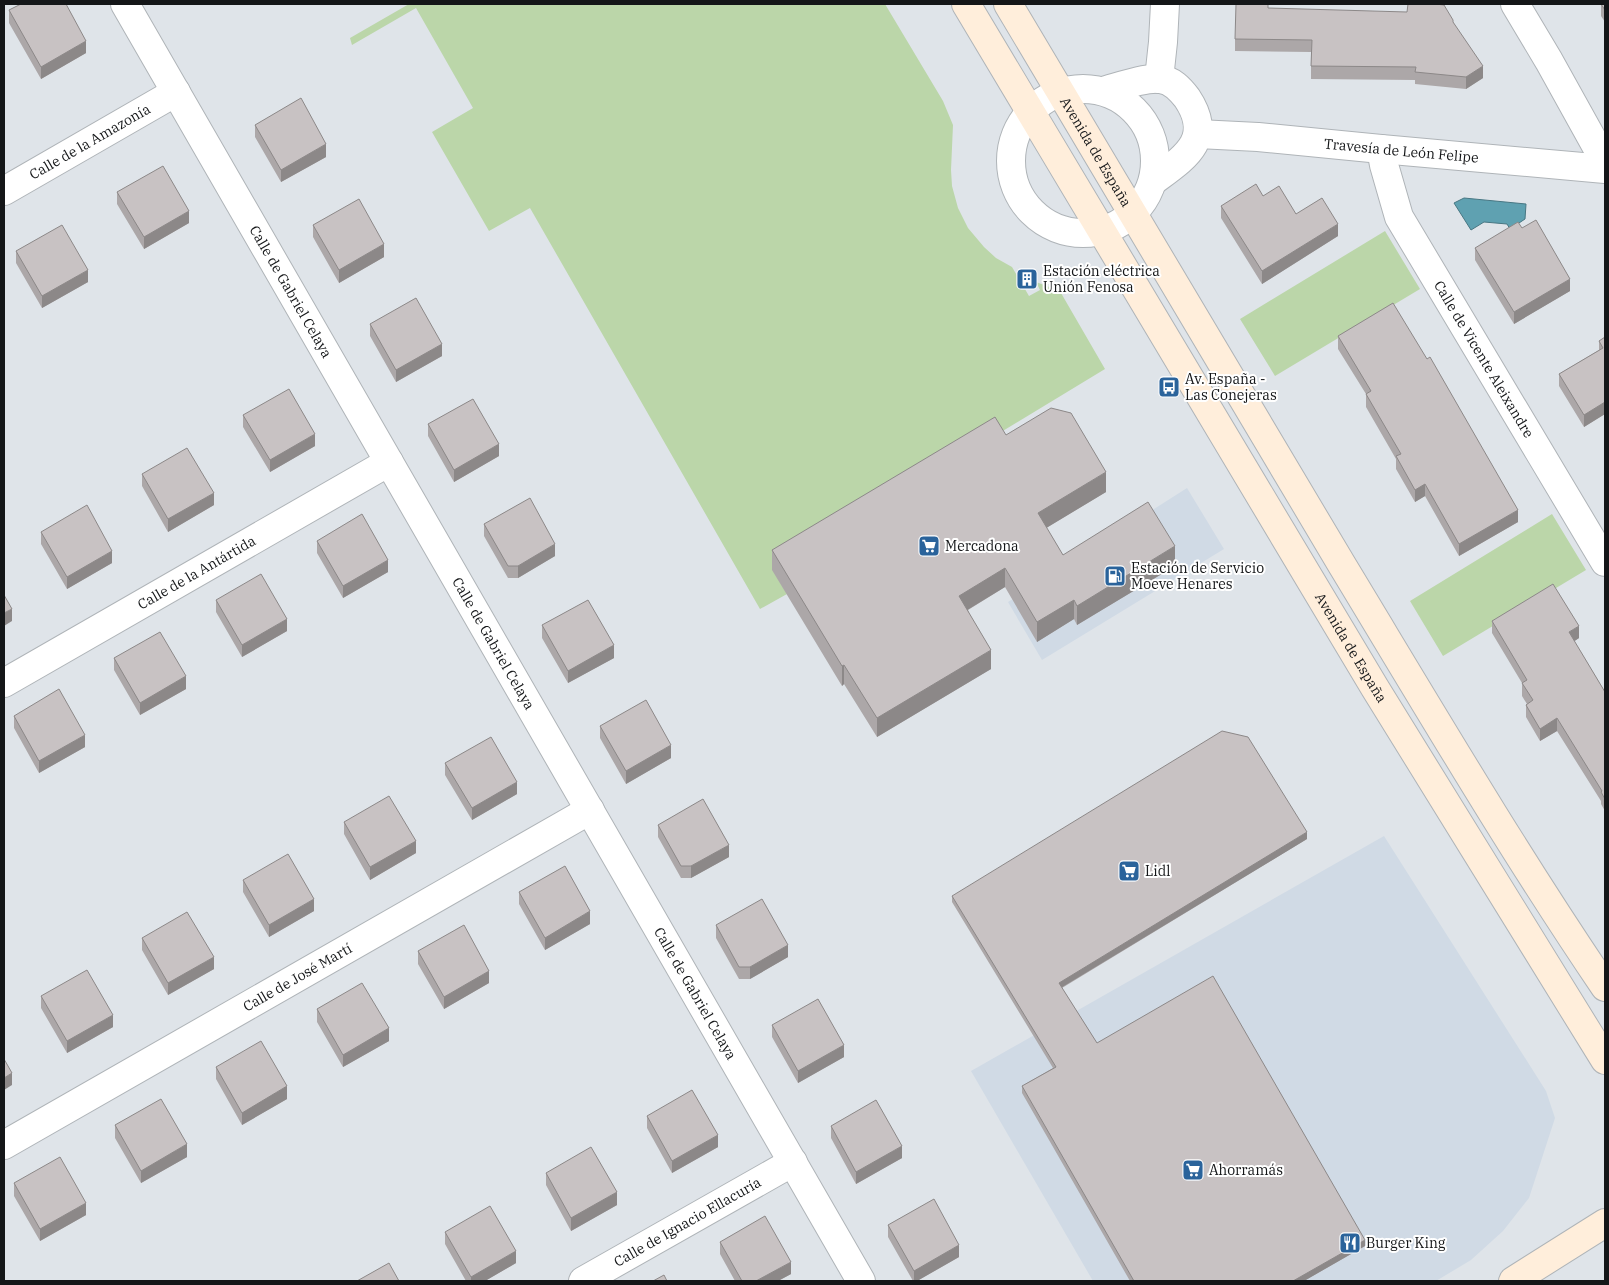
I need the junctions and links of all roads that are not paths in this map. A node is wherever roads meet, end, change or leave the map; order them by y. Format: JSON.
{"nodes":[{"id":1,"x":125,"y":4,"type":"edge"},
{"id":2,"x":966,"y":4,"type":"edge"},
{"id":3,"x":1008,"y":4,"type":"edge"},
{"id":4,"x":1165,"y":4,"type":"edge"},
{"id":5,"x":1515,"y":4,"type":"edge"},
{"id":6,"x":1159,"y":79,"type":"junction"},
{"id":7,"x":1060,"y":91,"type":"junction"},
{"id":8,"x":1103,"y":91,"type":"junction"},
{"id":9,"x":176,"y":92,"type":"junction"},
{"id":10,"x":1029,"y":109,"type":"junction"},
{"id":11,"x":1198,"y":134,"type":"junction"},
{"id":12,"x":1381,"y":149,"type":"junction"},
{"id":13,"x":1605,"y":162,"type":"edge"},
{"id":14,"x":1605,"y":169,"type":"edge"},
{"id":15,"x":1153,"y":181,"type":"junction"},
{"id":16,"x":4,"y":191,"type":"edge"},
{"id":17,"x":1132,"y":215,"type":"junction"},
{"id":18,"x":1102,"y":231,"type":"junction"},
{"id":19,"x":389,"y":462,"type":"junction"},
{"id":20,"x":1605,"y":562,"type":"edge"},
{"id":21,"x":4,"y":683,"type":"edge"},
{"id":22,"x":590,"y":810,"type":"junction"},
{"id":23,"x":1605,"y":987,"type":"edge"},
{"id":24,"x":1605,"y":1060,"type":"edge"},
{"id":25,"x":4,"y":1145,"type":"edge"},
{"id":26,"x":792,"y":1162,"type":"junction"},
{"id":27,"x":1605,"y":1223,"type":"edge"},
{"id":28,"x":583,"y":1281,"type":"edge"},
{"id":29,"x":861,"y":1281,"type":"edge"},
{"id":30,"x":1513,"y":1281,"type":"edge"}],
"edges":[{"from":1,"to":9,"type":"street","name":"Calle de Gabriel Celaya"},
{"from":2,"to":10,"type":"street","name":"Avenida de España"},
{"from":3,"to":7,"type":"street","name":"Avenida de España"},
{"from":4,"to":6,"type":"street"},
{"from":5,"to":13,"type":"street"},
{"from":6,"to":8,"type":"street"},
{"from":6,"to":11,"type":"street"},
{"from":7,"to":8,"type":"street","name":"Avenida de España"},
{"from":7,"to":10,"type":"street","name":"Avenida de España"},
{"from":7,"to":17,"type":"street","name":"Avenida de España"},
{"from":8,"to":15,"type":"street","name":"Avenida de España"},
{"from":9,"to":16,"type":"street","name":"Calle de la Amazonía"},
{"from":9,"to":19,"type":"street","name":"Calle de Gabriel Celaya"},
{"from":10,"to":18,"type":"street","name":"Avenida de España"},
{"from":10,"to":18,"type":"street","name":"Avenida de España"},
{"from":11,"to":12,"type":"street","name":"Travesía de León Felipe"},
{"from":11,"to":15,"type":"street"},
{"from":12,"to":14,"type":"street","name":"Travesía de León Felipe"},
{"from":12,"to":20,"type":"street","name":"Calle de Vicente Aleixandre"},
{"from":15,"to":17,"type":"street","name":"Avenida de España"},
{"from":17,"to":18,"type":"street","name":"Avenida de España"},
{"from":17,"to":23,"type":"street","name":"Avenida de España"},
{"from":18,"to":24,"type":"street","name":"Avenida de España"},
{"from":19,"to":21,"type":"street","name":"Calle de la Antártida"},
{"from":19,"to":22,"type":"street","name":"Calle de Gabriel Celaya"},
{"from":22,"to":25,"type":"street","name":"Calle de José Martí"},
{"from":22,"to":26,"type":"street","name":"Calle de Gabriel Celaya"},
{"from":26,"to":28,"type":"street","name":"Calle de Ignacio Ellacuría"},
{"from":26,"to":29,"type":"street","name":"Calle de Gabriel Celaya"},
{"from":27,"to":30,"type":"street"}]}
